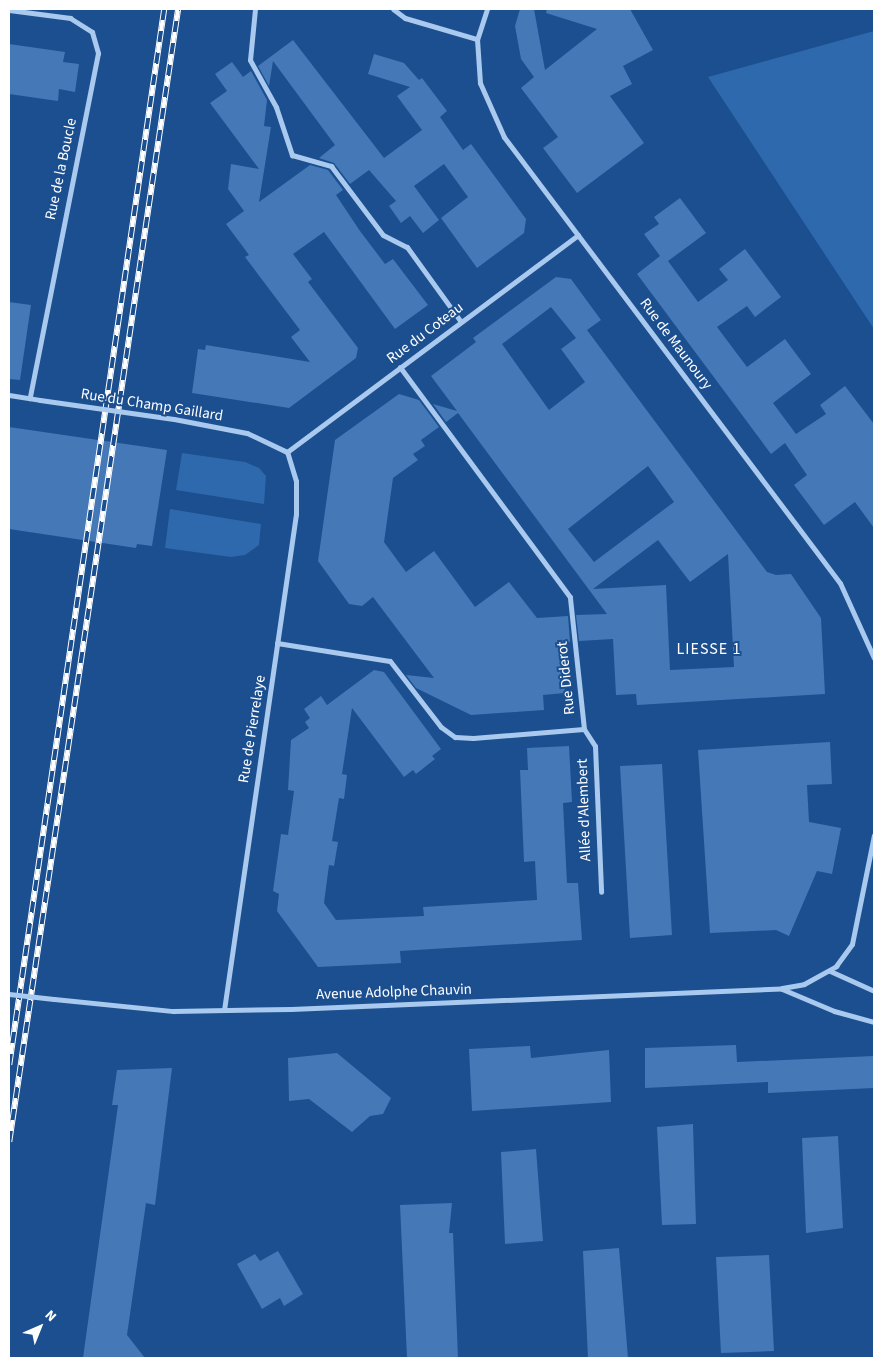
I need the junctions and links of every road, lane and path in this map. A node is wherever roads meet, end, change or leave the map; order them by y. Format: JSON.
{"nodes":[{"id":1,"x":255,"y":9,"type":"edge"},
{"id":2,"x":394,"y":9,"type":"edge"},
{"id":3,"x":487,"y":9,"type":"edge"},
{"id":4,"x":9,"y":10,"type":"edge"},
{"id":5,"x":477,"y":39,"type":"junction"},
{"id":6,"x":578,"y":235,"type":"junction"},
{"id":7,"x":461,"y":322,"type":"junction"},
{"id":8,"x":400,"y":367,"type":"junction"},
{"id":9,"x":9,"y":396,"type":"edge"},
{"id":10,"x":30,"y":398,"type":"junction"},
{"id":11,"x":287,"y":452,"type":"junction"},
{"id":12,"x":277,"y":643,"type":"junction"},
{"id":13,"x":874,"y":658,"type":"edge"},
{"id":14,"x":584,"y":729,"type":"junction"},
{"id":15,"x":874,"y":835,"type":"edge"},
{"id":16,"x":601,"y":892,"type":"dead end"},
{"id":17,"x":830,"y":971,"type":"junction"},
{"id":18,"x":782,"y":988,"type":"junction"},
{"id":19,"x":874,"y":991,"type":"edge"},
{"id":20,"x":9,"y":994,"type":"edge"},
{"id":21,"x":224,"y":1010,"type":"junction"},
{"id":22,"x":874,"y":1022,"type":"edge"}],
"edges":[{"from":1,"to":7,"type":"street"},
{"from":2,"to":5,"type":"street"},
{"from":3,"to":5,"type":"street"},
{"from":4,"to":10,"type":"street","name":"Rue de la Boucle"},
{"from":5,"to":6,"type":"street","name":"Rue de Maunoury"},
{"from":6,"to":7,"type":"street","name":"Rue du Coteau"},
{"from":6,"to":13,"type":"street","name":"Rue de Maunoury"},
{"from":7,"to":8,"type":"street","name":"Rue du Coteau"},
{"from":8,"to":11,"type":"street","name":"Rue du Coteau"},
{"from":8,"to":14,"type":"street","name":"Rue Diderot"},
{"from":9,"to":10,"type":"street","name":"Rue du Champ Gaillard"},
{"from":10,"to":11,"type":"street","name":"Rue du Champ Gaillard","bridge":true},
{"from":11,"to":12,"type":"street","name":"Rue de Pierrelaye"},
{"from":12,"to":14,"type":"street","name":"Rue Diderot"},
{"from":12,"to":21,"type":"street","name":"Rue de Pierrelaye"},
{"from":14,"to":16,"type":"street","name":"Allée d'Alembert"},
{"from":15,"to":17,"type":"street"},
{"from":17,"to":18,"type":"street"},
{"from":17,"to":19,"type":"street"},
{"from":18,"to":21,"type":"street","name":"Avenue Adolphe Chauvin"},
{"from":18,"to":22,"type":"street"},
{"from":20,"to":21,"type":"street","name":"Avenue Adolphe Chauvin","bridge":true}]}
